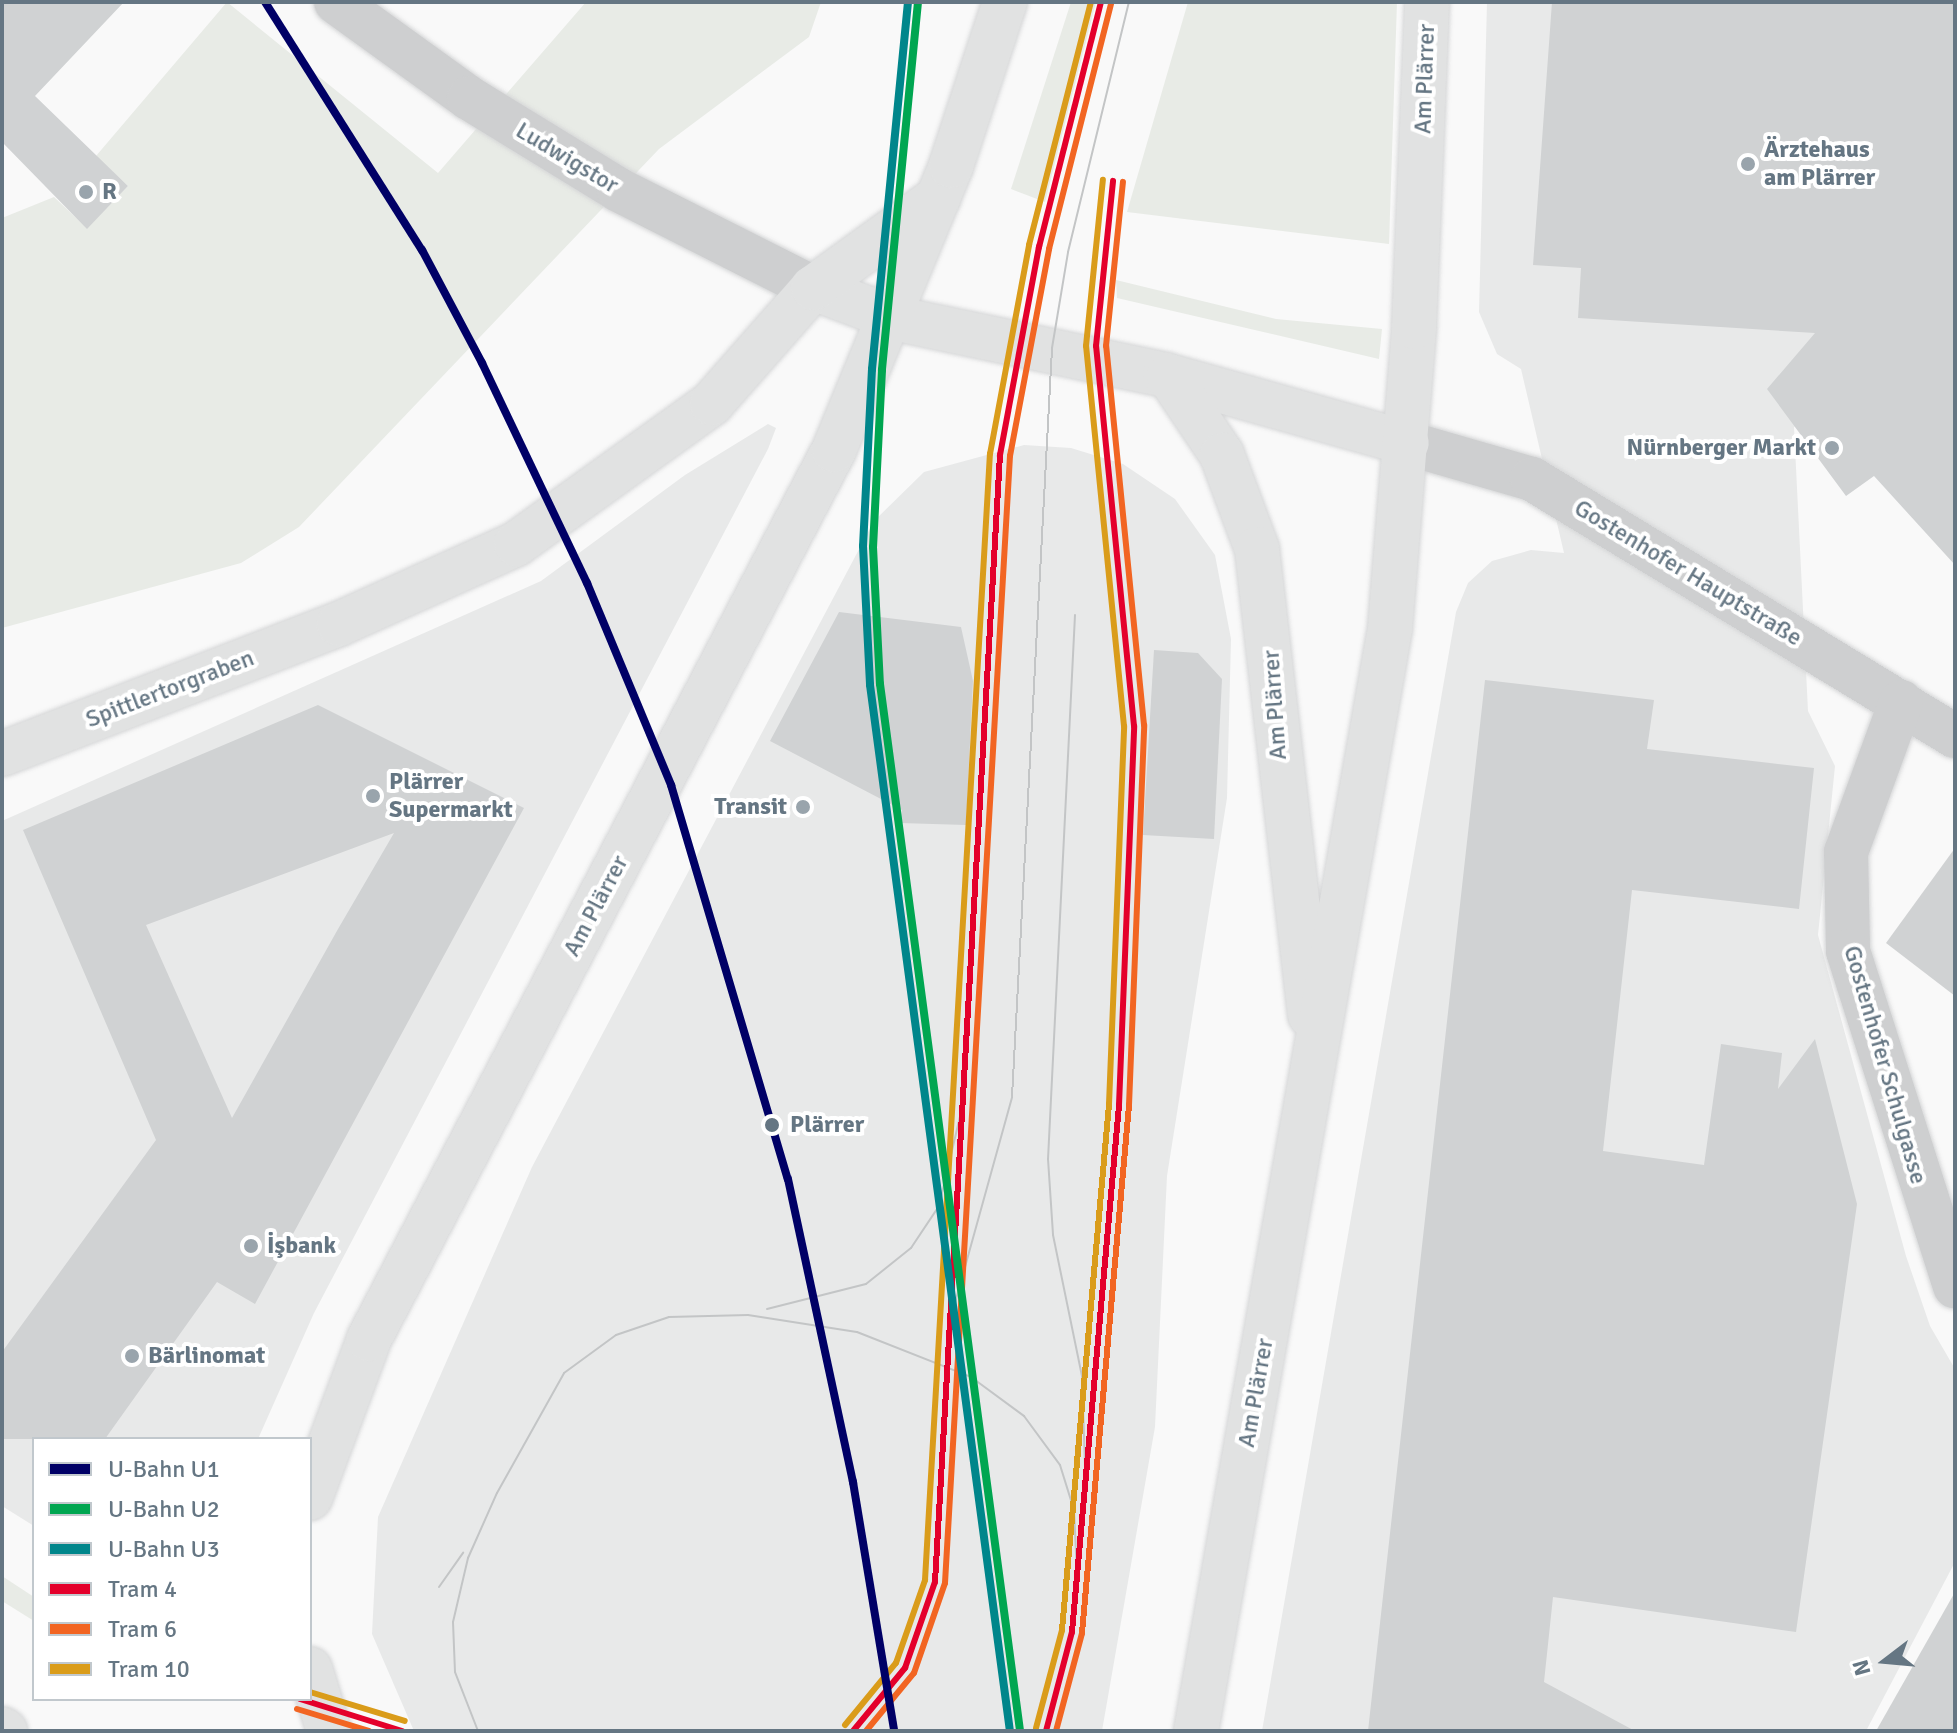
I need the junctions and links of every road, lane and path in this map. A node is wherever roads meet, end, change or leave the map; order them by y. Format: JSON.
{"nodes":[{"id":1,"x":336,"y":2,"type":"edge"},
{"id":2,"x":1005,"y":2,"type":"edge"},
{"id":3,"x":1427,"y":2,"type":"edge"},
{"id":4,"x":939,"y":197,"type":"junction"},
{"id":5,"x":813,"y":288,"type":"junction"},
{"id":6,"x":893,"y":318,"type":"junction"},
{"id":7,"x":1169,"y":376,"type":"junction"},
{"id":8,"x":1407,"y":443,"type":"junction"},
{"id":9,"x":1901,"y":702,"type":"junction"},
{"id":10,"x":1955,"y":736,"type":"edge"},
{"id":11,"x":2,"y":754,"type":"edge"},
{"id":12,"x":1315,"y":1055,"type":"junction"},
{"id":13,"x":1955,"y":1286,"type":"edge"},
{"id":14,"x":312,"y":1493,"type":"edge"},
{"id":15,"x":312,"y":1676,"type":"edge"},
{"id":16,"x":329,"y":1731,"type":"edge"},
{"id":17,"x":1196,"y":1731,"type":"edge"}],
"edges":[{"from":1,"to":5,"type":"street","name":"Ludwigstor"},
{"from":2,"to":4,"type":"main road","name":"Am Plärrer"},
{"from":3,"to":8,"type":"main road","name":"Am Plärrer"},
{"from":4,"to":5,"type":"main road"},
{"from":4,"to":6,"type":"main road","name":"Am Plärrer"},
{"from":5,"to":6,"type":"main road"},
{"from":5,"to":11,"type":"main road","name":"Spittlertorgraben"},
{"from":6,"to":7,"type":"main road"},
{"from":6,"to":14,"type":"main road","name":"Am Plärrer"},
{"from":7,"to":8,"type":"main road"},
{"from":7,"to":12,"type":"main road","name":"Am Plärrer"},
{"from":8,"to":9,"type":"street","name":"Gostenhofer Hauptstraße"},
{"from":8,"to":12,"type":"main road","name":"Am Plärrer"},
{"from":9,"to":10,"type":"street","name":"Gostenhofer Hauptstraße"},
{"from":9,"to":13,"type":"street","name":"Gostenhofer Schulgasse"},
{"from":12,"to":17,"type":"main road","name":"Am Plärrer"},
{"from":15,"to":16,"type":"main road"}]}
